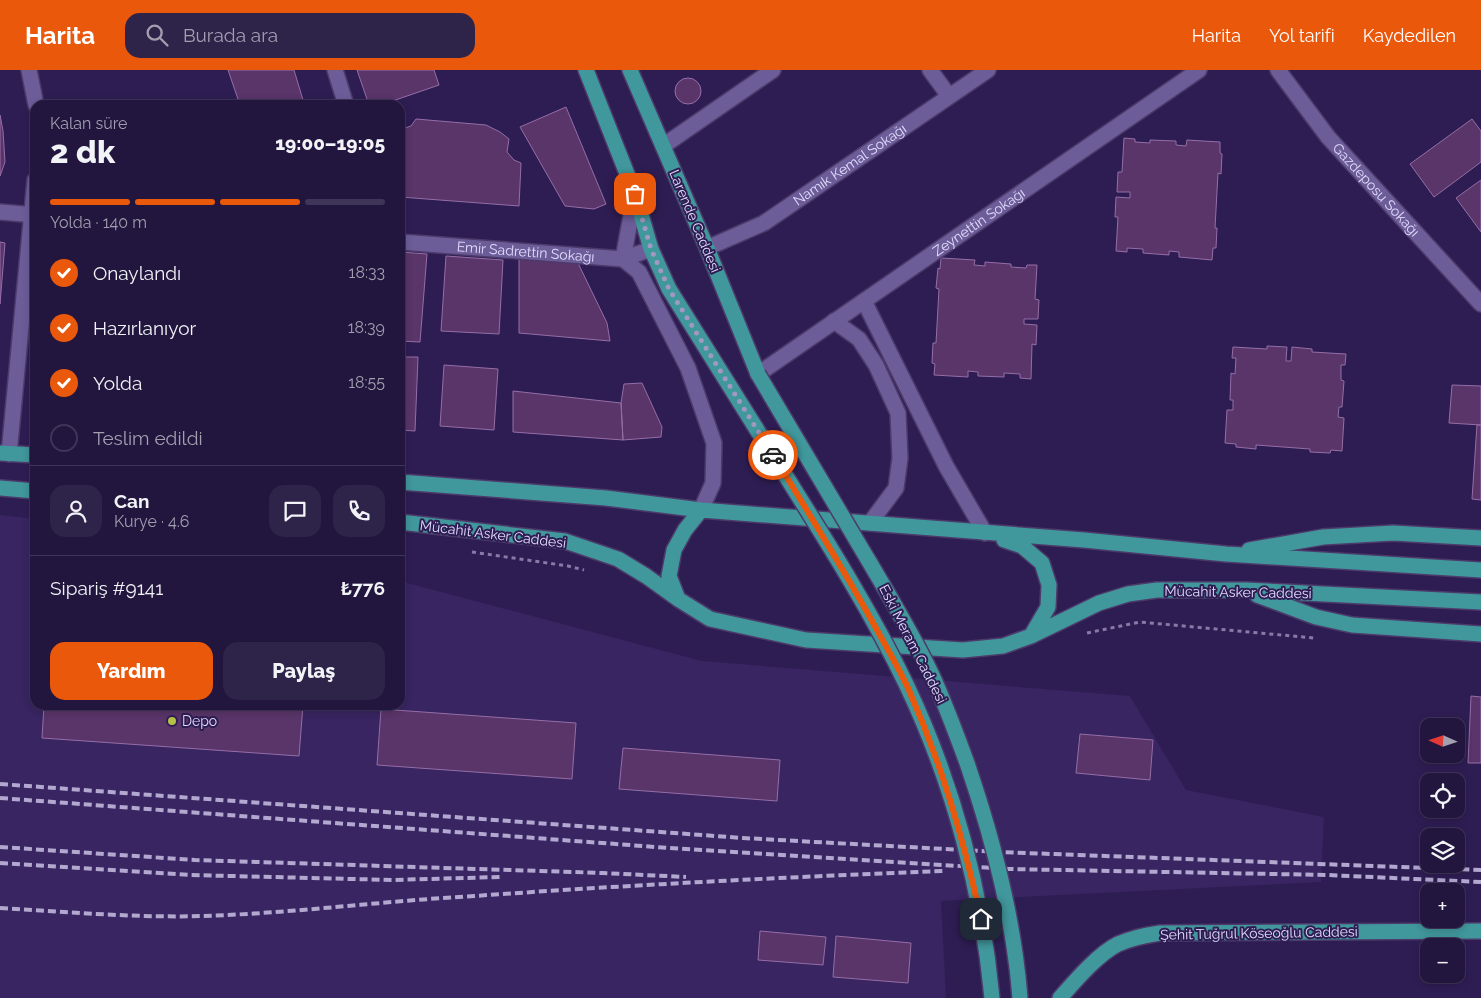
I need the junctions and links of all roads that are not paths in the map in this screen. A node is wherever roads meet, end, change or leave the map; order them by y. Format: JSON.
{"nodes":[{"id":1,"x":29,"y":70,"type":"edge"},
{"id":2,"x":334,"y":70,"type":"edge"},
{"id":3,"x":586,"y":70,"type":"edge"},
{"id":4,"x":630,"y":70,"type":"edge"},
{"id":5,"x":773,"y":70,"type":"edge"},
{"id":6,"x":930,"y":70,"type":"edge"},
{"id":7,"x":988,"y":70,"type":"edge"},
{"id":8,"x":1199,"y":70,"type":"edge"},
{"id":9,"x":1278,"y":70,"type":"edge"},
{"id":10,"x":949,"y":96,"type":"junction"},
{"id":11,"x":35,"y":100,"type":"edge"},
{"id":12,"x":344,"y":100,"type":"edge"},
{"id":13,"x":663,"y":146,"type":"junction"},
{"id":14,"x":635,"y":194,"type":"junction"},
{"id":15,"x":0,"y":212,"type":"edge"},
{"id":16,"x":30,"y":214,"type":"edge"},
{"id":17,"x":30,"y":239,"type":"edge"},
{"id":18,"x":405,"y":242,"type":"edge"},
{"id":19,"x":707,"y":248,"type":"junction"},
{"id":20,"x":651,"y":249,"type":"junction"},
{"id":21,"x":623,"y":259,"type":"junction"},
{"id":22,"x":864,"y":301,"type":"junction"},
{"id":23,"x":1481,"y":304,"type":"edge"},
{"id":24,"x":834,"y":321,"type":"junction"},
{"id":25,"x":758,"y":374,"type":"junction"},
{"id":26,"x":4,"y":453,"type":"edge"},
{"id":27,"x":30,"y":456,"type":"edge"},
{"id":28,"x":405,"y":482,"type":"edge"},
{"id":29,"x":0,"y":488,"type":"edge"},
{"id":30,"x":30,"y":491,"type":"edge"},
{"id":31,"x":701,"y":510,"type":"junction"},
{"id":32,"x":405,"y":523,"type":"edge"},
{"id":33,"x":870,"y":523,"type":"junction"},
{"id":34,"x":985,"y":533,"type":"junction"},
{"id":35,"x":1481,"y":538,"type":"edge"},
{"id":36,"x":1226,"y":554,"type":"junction"},
{"id":37,"x":1481,"y":570,"type":"edge"},
{"id":38,"x":1246,"y":590,"type":"junction"},
{"id":39,"x":678,"y":599,"type":"junction"},
{"id":40,"x":1481,"y":602,"type":"edge"},
{"id":41,"x":1481,"y":634,"type":"edge"},
{"id":42,"x":1031,"y":636,"type":"junction"},
{"id":43,"x":1481,"y":931,"type":"edge"},
{"id":44,"x":992,"y":998,"type":"edge"},
{"id":45,"x":1020,"y":998,"type":"edge"},
{"id":46,"x":1060,"y":998,"type":"edge"}],
"edges":[{"from":1,"to":11,"type":"street"},
{"from":2,"to":12,"type":"street"},
{"from":3,"to":14,"type":"main road"},
{"from":4,"to":13,"type":"main road","name":"Larende Caddesi"},
{"from":5,"to":13,"type":"street"},
{"from":6,"to":10,"type":"street"},
{"from":7,"to":10,"type":"street","name":"Namık Kemal Sokağı"},
{"from":8,"to":22,"type":"street","name":"Zeynettin Sokağı"},
{"from":9,"to":23,"type":"street","name":"Gazdeposu Sokağı"},
{"from":10,"to":19,"type":"street","name":"Namık Kemal Sokağı"},
{"from":13,"to":19,"type":"main road","name":"Larende Caddesi"},
{"from":14,"to":20,"type":"main road"},
{"from":14,"to":21,"type":"street"},
{"from":15,"to":16,"type":"street"},
{"from":17,"to":26,"type":"street"},
{"from":18,"to":21,"type":"street","name":"Emir Sadrettin Sokağı"},
{"from":19,"to":25,"type":"main road","name":"Larende Caddesi"},
{"from":20,"to":21,"type":"street","name":"Emir Sadrettin Sokağı"},
{"from":20,"to":44,"type":"main road","name":"Eski Meram Caddesi","bridge":true},
{"from":21,"to":31,"type":"street"},
{"from":22,"to":24,"type":"street","name":"Zeynettin Sokağı"},
{"from":22,"to":34,"type":"street"},
{"from":24,"to":25,"type":"street","name":"Zeynettin Sokağı"},
{"from":24,"to":33,"type":"street"},
{"from":25,"to":45,"type":"main road","name":"Eski Meram Caddesi","bridge":true},
{"from":26,"to":27,"type":"main road"},
{"from":28,"to":31,"type":"main road"},
{"from":29,"to":30,"type":"main road"},
{"from":31,"to":33,"type":"main road"},
{"from":31,"to":39,"type":"main road"},
{"from":32,"to":39,"type":"main road","name":"Mücahit Asker Caddesi"},
{"from":33,"to":34,"type":"main road"},
{"from":34,"to":36,"type":"main road"},
{"from":34,"to":42,"type":"main road"},
{"from":35,"to":36,"type":"main road"},
{"from":36,"to":37,"type":"main road"},
{"from":38,"to":40,"type":"main road","name":"Mücahit Asker Caddesi"},
{"from":38,"to":41,"type":"main road"},
{"from":38,"to":42,"type":"main road","name":"Mücahit Asker Caddesi"},
{"from":39,"to":42,"type":"main road","name":"Mücahit Asker Caddesi"},
{"from":43,"to":46,"type":"main road","name":"Şehit Tuğrul Köseoğlu Caddesi"}]}
